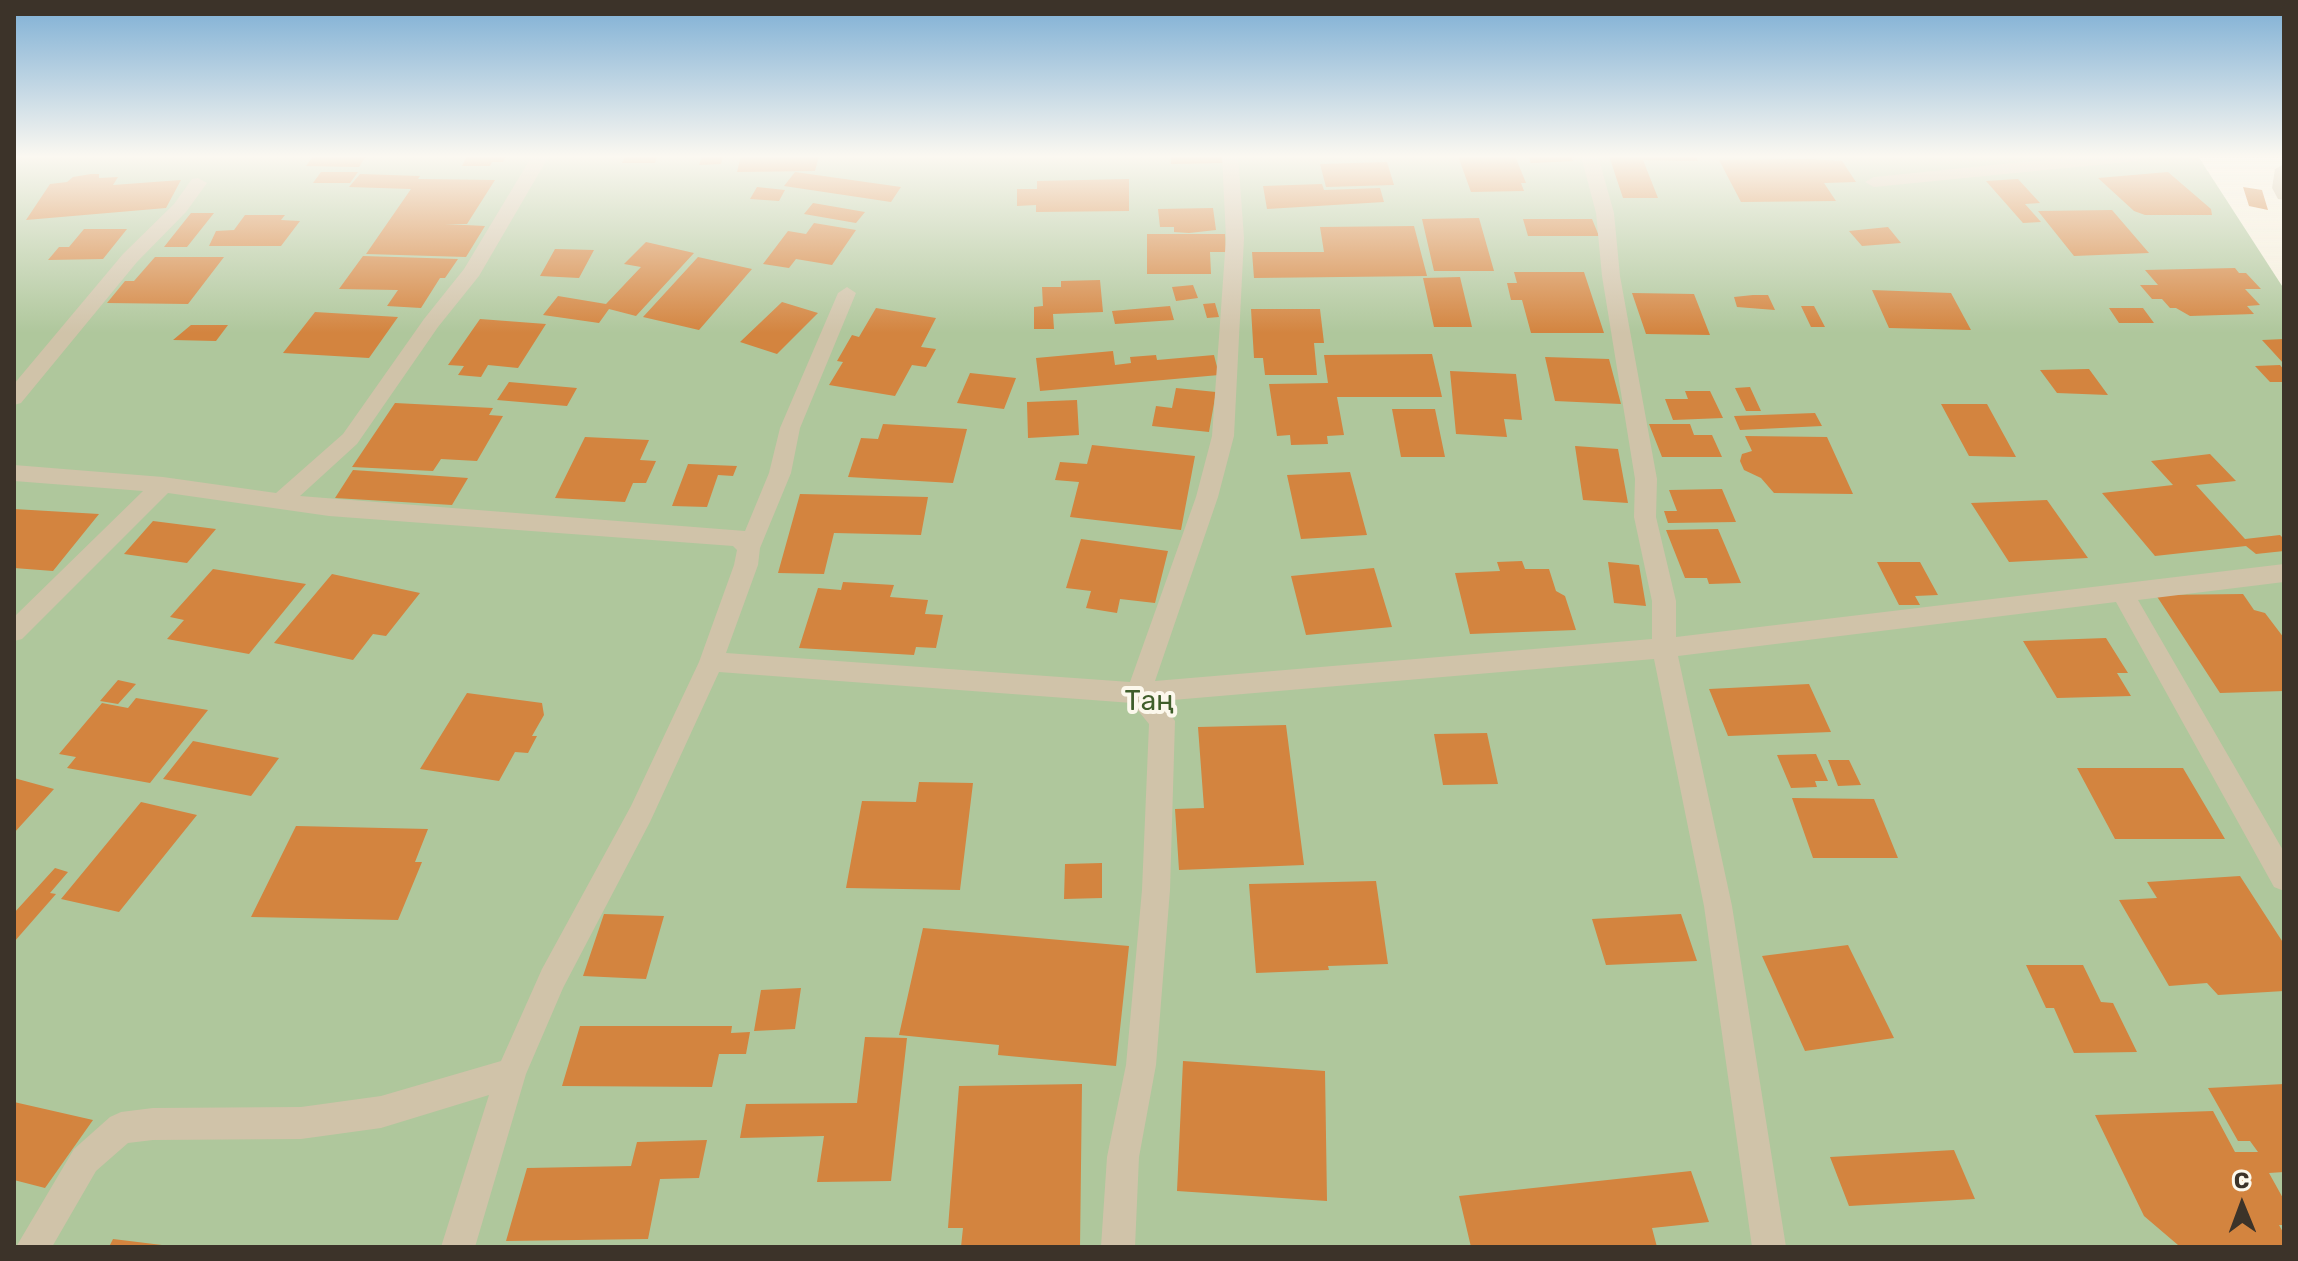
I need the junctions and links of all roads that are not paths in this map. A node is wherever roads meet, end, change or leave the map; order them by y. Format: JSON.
{"nodes":[{"id":1,"x":173,"y":215,"type":"edge"},
{"id":2,"x":506,"y":215,"type":"edge"},
{"id":3,"x":1234,"y":215,"type":"edge"},
{"id":4,"x":1605,"y":215,"type":"edge"},
{"id":5,"x":847,"y":293,"type":"dead end"},
{"id":6,"x":14,"y":398,"type":"edge"},
{"id":7,"x":14,"y":473,"type":"edge"},
{"id":8,"x":163,"y":485,"type":"junction"},
{"id":9,"x":282,"y":500,"type":"junction"},
{"id":10,"x":749,"y":548,"type":"junction"},
{"id":11,"x":2284,"y":573,"type":"edge"},
{"id":12,"x":2121,"y":591,"type":"junction"},
{"id":13,"x":14,"y":632,"type":"edge"},
{"id":14,"x":1664,"y":648,"type":"junction"},
{"id":15,"x":711,"y":662,"type":"junction"},
{"id":16,"x":1139,"y":693,"type":"junction"},
{"id":17,"x":2284,"y":878,"type":"edge"},
{"id":18,"x":511,"y":1073,"type":"junction"},
{"id":19,"x":33,"y":1247,"type":"edge"},
{"id":20,"x":458,"y":1247,"type":"edge"},
{"id":21,"x":1118,"y":1247,"type":"edge"},
{"id":22,"x":1769,"y":1247,"type":"edge"}],
"edges":[{"from":1,"to":6,"type":"street"},
{"from":2,"to":9,"type":"street"},
{"from":3,"to":16,"type":"street"},
{"from":4,"to":14,"type":"street"},
{"from":5,"to":10,"type":"street"},
{"from":7,"to":8,"type":"street"},
{"from":8,"to":9,"type":"street"},
{"from":8,"to":13,"type":"street"},
{"from":9,"to":10,"type":"street"},
{"from":10,"to":15,"type":"street"},
{"from":11,"to":12,"type":"street"},
{"from":12,"to":14,"type":"street"},
{"from":12,"to":17,"type":"street"},
{"from":14,"to":16,"type":"street"},
{"from":14,"to":22,"type":"street"},
{"from":15,"to":16,"type":"street"},
{"from":15,"to":18,"type":"street"},
{"from":16,"to":21,"type":"street"},
{"from":18,"to":19,"type":"street"},
{"from":18,"to":20,"type":"street"}]}
